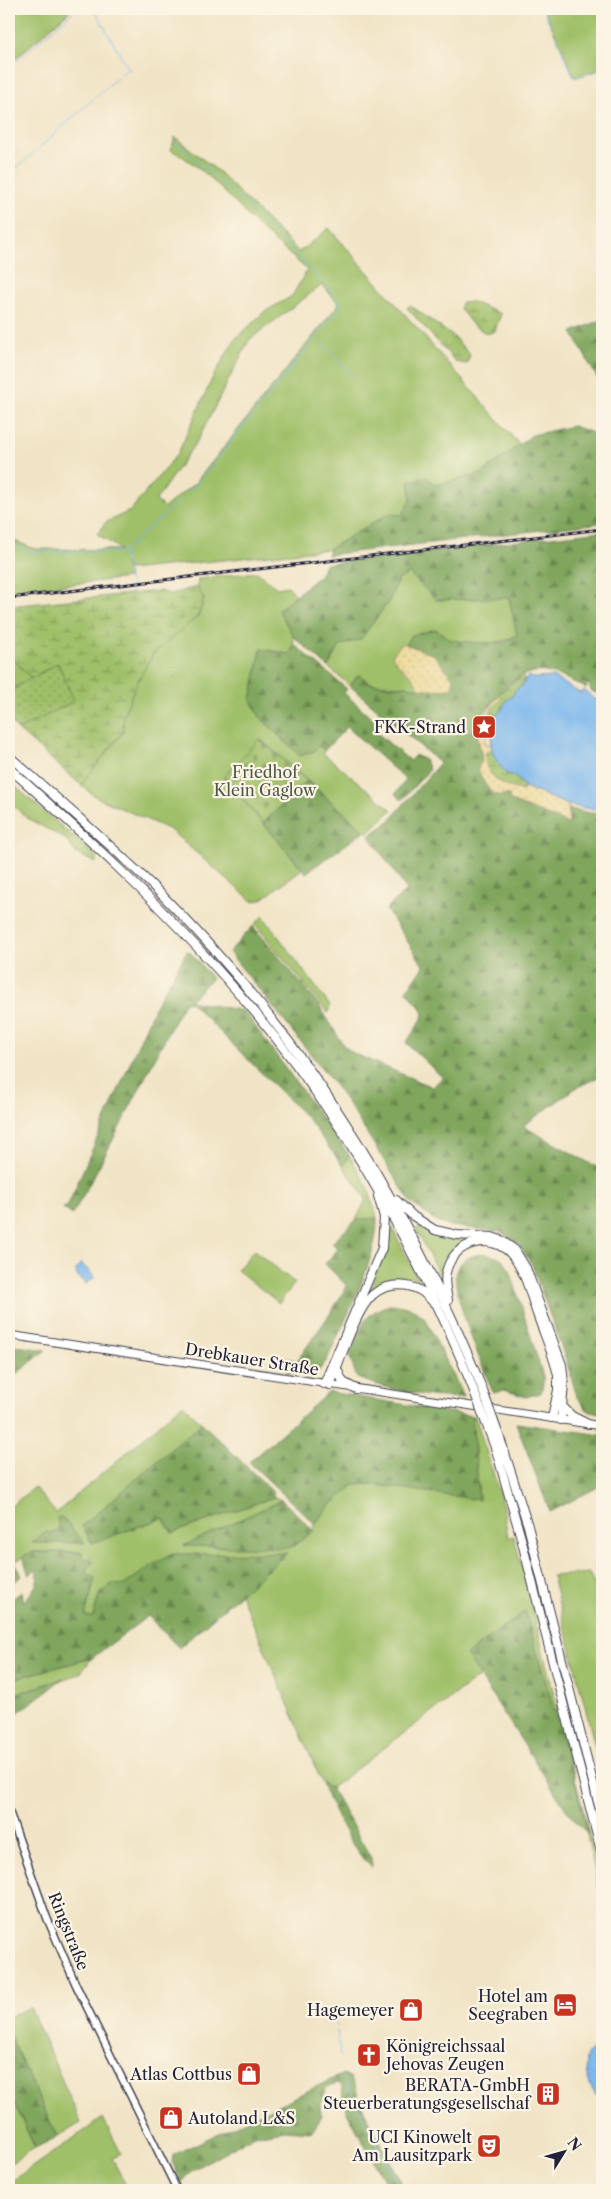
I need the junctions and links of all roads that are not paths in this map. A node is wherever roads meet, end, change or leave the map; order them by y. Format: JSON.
{"nodes":[{"id":1,"x":9,"y":756,"type":"edge"},
{"id":2,"x":9,"y":768,"type":"edge"},
{"id":3,"x":375,"y":1185,"type":"junction"},
{"id":4,"x":391,"y":1196,"type":"junction"},
{"id":5,"x":440,"y":1309,"type":"junction"},
{"id":6,"x":451,"y":1314,"type":"junction"},
{"id":7,"x":9,"y":1335,"type":"edge"},
{"id":8,"x":337,"y":1369,"type":"junction"},
{"id":9,"x":327,"y":1384,"type":"junction"},
{"id":10,"x":356,"y":1389,"type":"junction"},
{"id":11,"x":562,"y":1406,"type":"junction"},
{"id":12,"x":552,"y":1418,"type":"junction"},
{"id":13,"x":561,"y":1420,"type":"junction"},
{"id":14,"x":588,"y":1424,"type":"junction"},
{"id":15,"x":602,"y":1426,"type":"edge"},
{"id":16,"x":500,"y":1448,"type":"junction"},
{"id":17,"x":9,"y":1811,"type":"edge"},
{"id":18,"x":602,"y":1818,"type":"edge"},
{"id":19,"x":602,"y":1855,"type":"edge"},
{"id":20,"x":177,"y":2190,"type":"edge"}],
"edges":[{"from":1,"to":4,"type":"highway"},
{"from":2,"to":3,"type":"highway"},
{"from":3,"to":5,"type":"highway"},
{"from":3,"to":9,"type":"highway"},
{"from":4,"to":6,"type":"highway"},
{"from":4,"to":11,"type":"highway"},
{"from":5,"to":8,"type":"highway"},
{"from":5,"to":16,"type":"highway","bridge":true},
{"from":6,"to":12,"type":"highway"},
{"from":6,"to":16,"type":"highway","bridge":true},
{"from":7,"to":9,"type":"main road","name":"Drebkauer Straße"},
{"from":8,"to":9,"type":"highway"},
{"from":8,"to":10,"type":"highway"},
{"from":9,"to":10,"type":"main road","name":"Drebkauer Straße"},
{"from":10,"to":12,"type":"main road","name":"Drebkauer Straße"},
{"from":11,"to":13,"type":"highway"},
{"from":11,"to":14,"type":"highway"},
{"from":12,"to":13,"type":"main road","name":"Drebkauer Straße"},
{"from":13,"to":14,"type":"main road","name":"Drebkauer Straße"},
{"from":14,"to":15,"type":"main road","name":"Drebkauer Straße"},
{"from":16,"to":18,"type":"highway"},
{"from":16,"to":19,"type":"highway"},
{"from":17,"to":20,"type":"main road","name":"Ringstraße"}]}
